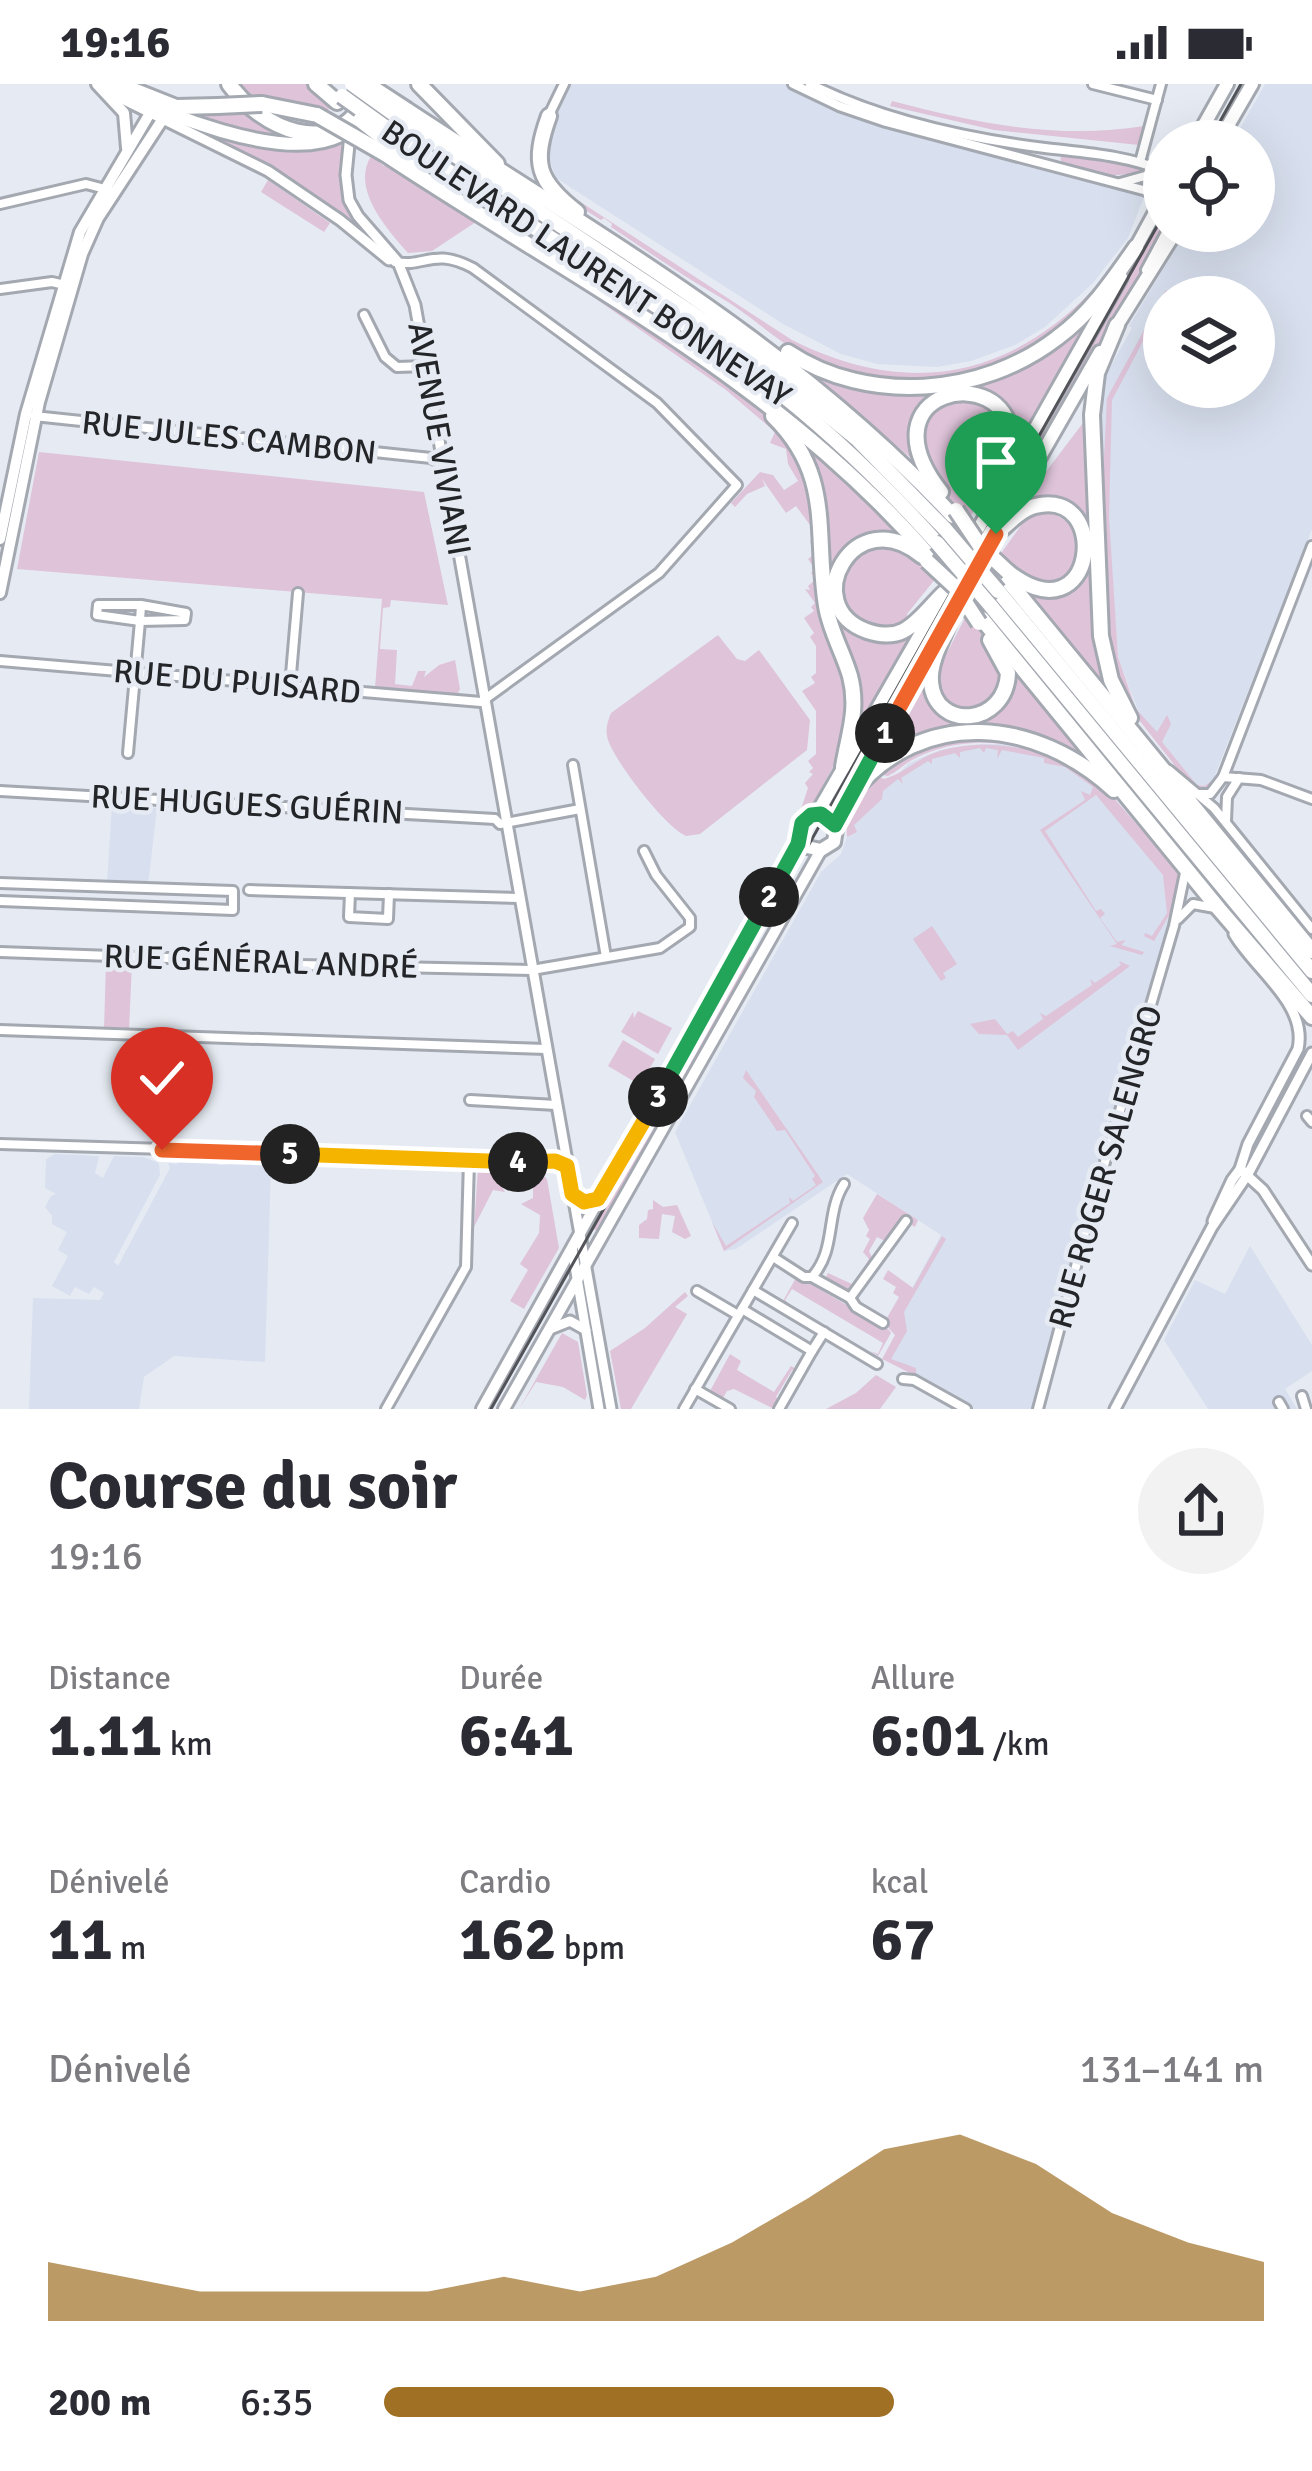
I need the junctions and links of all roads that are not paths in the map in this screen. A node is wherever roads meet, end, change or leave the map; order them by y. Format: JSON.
{"nodes":[{"id":1,"x":165,"y":84,"type":"edge"},
{"id":2,"x":229,"y":84,"type":"edge"},
{"id":3,"x":321,"y":84,"type":"edge"},
{"id":4,"x":372,"y":84,"type":"edge"},
{"id":5,"x":421,"y":84,"type":"edge"},
{"id":6,"x":564,"y":84,"type":"edge"},
{"id":7,"x":793,"y":84,"type":"edge"},
{"id":8,"x":810,"y":84,"type":"edge"},
{"id":9,"x":1093,"y":84,"type":"edge"},
{"id":10,"x":1161,"y":84,"type":"edge"},
{"id":11,"x":1227,"y":84,"type":"edge"},
{"id":12,"x":1252,"y":84,"type":"edge"},
{"id":13,"x":107,"y":86,"type":"edge"},
{"id":14,"x":344,"y":94,"type":"edge"},
{"id":15,"x":1156,"y":100,"type":"junction"},
{"id":16,"x":160,"y":111,"type":"junction"},
{"id":17,"x":549,"y":116,"type":"joint"},
{"id":18,"x":1207,"y":120,"type":"edge"},
{"id":19,"x":1231,"y":120,"type":"edge"},
{"id":20,"x":355,"y":126,"type":"junction"},
{"id":21,"x":398,"y":134,"type":"junction"},
{"id":22,"x":1043,"y":148,"type":"junction"},
{"id":23,"x":1064,"y":149,"type":"junction"},
{"id":24,"x":1004,"y":153,"type":"junction"},
{"id":25,"x":125,"y":157,"type":"junction"},
{"id":26,"x":1140,"y":162,"type":"junction"},
{"id":27,"x":1143,"y":163,"type":"edge"},
{"id":28,"x":1067,"y":171,"type":"junction"},
{"id":29,"x":1143,"y":177,"type":"edge"},
{"id":30,"x":1119,"y":183,"type":"junction"},
{"id":31,"x":109,"y":190,"type":"junction"},
{"id":32,"x":1143,"y":190,"type":"edge"},
{"id":33,"x":538,"y":197,"type":"junction"},
{"id":34,"x":0,"y":204,"type":"edge"},
{"id":35,"x":1143,"y":235,"type":"edge"},
{"id":36,"x":1136,"y":248,"type":"junction"},
{"id":37,"x":1159,"y":252,"type":"edge"},
{"id":38,"x":637,"y":260,"type":"junction"},
{"id":39,"x":394,"y":261,"type":"junction"},
{"id":40,"x":67,"y":285,"type":"junction"},
{"id":41,"x":0,"y":290,"type":"edge"},
{"id":42,"x":711,"y":307,"type":"junction"},
{"id":43,"x":364,"y":316,"type":"dead end"},
{"id":44,"x":1117,"y":325,"type":"junction"},
{"id":45,"x":696,"y":350,"type":"junction"},
{"id":46,"x":427,"y":366,"type":"junction"},
{"id":47,"x":31,"y":415,"type":"junction"},
{"id":48,"x":441,"y":448,"type":"junction"},
{"id":49,"x":431,"y":458,"type":"junction"},
{"id":50,"x":444,"y":465,"type":"junction"},
{"id":51,"x":989,"y":508,"type":"junction"},
{"id":52,"x":996,"y":534,"type":"junction"},
{"id":53,"x":941,"y":536,"type":"junction"},
{"id":54,"x":3,"y":537,"type":"edge"},
{"id":55,"x":1312,"y":546,"type":"edge"},
{"id":56,"x":950,"y":591,"type":"junction"},
{"id":57,"x":298,"y":592,"type":"dead end"},
{"id":58,"x":0,"y":593,"type":"edge"},
{"id":59,"x":994,"y":598,"type":"junction"},
{"id":60,"x":141,"y":605,"type":"junction"},
{"id":61,"x":953,"y":610,"type":"junction"},
{"id":62,"x":140,"y":621,"type":"junction"},
{"id":63,"x":0,"y":661,"type":"edge"},
{"id":64,"x":135,"y":673,"type":"junction"},
{"id":65,"x":290,"y":686,"type":"junction"},
{"id":66,"x":480,"y":696,"type":"junction"},
{"id":67,"x":1148,"y":749,"type":"junction"},
{"id":68,"x":128,"y":753,"type":"dead end"},
{"id":69,"x":1158,"y":762,"type":"junction"},
{"id":70,"x":573,"y":765,"type":"dead end"},
{"id":71,"x":843,"y":767,"type":"junction"},
{"id":72,"x":1222,"y":777,"type":"junction"},
{"id":73,"x":1239,"y":778,"type":"junction"},
{"id":74,"x":0,"y":790,"type":"edge"},
{"id":75,"x":851,"y":794,"type":"junction"},
{"id":76,"x":1198,"y":794,"type":"junction"},
{"id":77,"x":1312,"y":799,"type":"edge"},
{"id":78,"x":580,"y":808,"type":"junction"},
{"id":79,"x":816,"y":814,"type":"junction"},
{"id":80,"x":501,"y":820,"type":"junction"},
{"id":81,"x":1226,"y":823,"type":"junction"},
{"id":82,"x":835,"y":825,"type":"junction"},
{"id":83,"x":801,"y":837,"type":"junction"},
{"id":84,"x":1168,"y":846,"type":"junction"},
{"id":85,"x":644,"y":850,"type":"dead end"},
{"id":86,"x":821,"y":850,"type":"junction"},
{"id":87,"x":1185,"y":868,"type":"junction"},
{"id":88,"x":0,"y":883,"type":"edge"},
{"id":89,"x":249,"y":890,"type":"dead end"},
{"id":90,"x":350,"y":893,"type":"junction"},
{"id":91,"x":389,"y":893,"type":"junction"},
{"id":92,"x":515,"y":895,"type":"junction"},
{"id":93,"x":0,"y":902,"type":"edge"},
{"id":94,"x":1219,"y":909,"type":"junction"},
{"id":95,"x":337,"y":917,"type":"dead end"},
{"id":96,"x":349,"y":917,"type":"junction"},
{"id":97,"x":388,"y":919,"type":"junction"},
{"id":98,"x":401,"y":919,"type":"dead end"},
{"id":99,"x":1174,"y":926,"type":"junction"},
{"id":100,"x":1312,"y":929,"type":"edge"},
{"id":101,"x":1312,"y":951,"type":"edge"},
{"id":102,"x":0,"y":952,"type":"edge"},
{"id":103,"x":606,"y":957,"type":"junction"},
{"id":104,"x":527,"y":970,"type":"junction"},
{"id":105,"x":1312,"y":971,"type":"edge"},
{"id":106,"x":1312,"y":995,"type":"edge"},
{"id":107,"x":1312,"y":1016,"type":"edge"},
{"id":108,"x":0,"y":1030,"type":"edge"},
{"id":109,"x":542,"y":1045,"type":"junction"},
{"id":110,"x":1312,"y":1053,"type":"edge"},
{"id":111,"x":470,"y":1100,"type":"dead end"},
{"id":112,"x":556,"y":1105,"type":"junction"},
{"id":113,"x":0,"y":1144,"type":"edge"},
{"id":114,"x":565,"y":1153,"type":"junction"},
{"id":115,"x":469,"y":1160,"type":"junction"},
{"id":116,"x":555,"y":1161,"type":"junction"},
{"id":117,"x":567,"y":1166,"type":"junction"},
{"id":118,"x":1244,"y":1171,"type":"junction"},
{"id":119,"x":844,"y":1184,"type":"dead end"},
{"id":120,"x":572,"y":1194,"type":"junction"},
{"id":121,"x":598,"y":1199,"type":"junction"},
{"id":122,"x":905,"y":1221,"type":"dead end"},
{"id":123,"x":792,"y":1223,"type":"dead end"},
{"id":124,"x":580,"y":1232,"type":"junction"},
{"id":125,"x":572,"y":1248,"type":"junction"},
{"id":126,"x":773,"y":1257,"type":"junction"},
{"id":127,"x":586,"y":1265,"type":"junction"},
{"id":128,"x":1312,"y":1265,"type":"edge"},
{"id":129,"x":812,"y":1277,"type":"junction"},
{"id":130,"x":578,"y":1282,"type":"junction"},
{"id":131,"x":753,"y":1290,"type":"junction"},
{"id":132,"x":697,"y":1291,"type":"dead end"},
{"id":133,"x":850,"y":1298,"type":"junction"},
{"id":134,"x":740,"y":1312,"type":"junction"},
{"id":135,"x":883,"y":1323,"type":"dead end"},
{"id":136,"x":550,"y":1329,"type":"junction"},
{"id":137,"x":586,"y":1330,"type":"junction"},
{"id":138,"x":824,"y":1332,"type":"junction"},
{"id":139,"x":812,"y":1351,"type":"junction"},
{"id":140,"x":877,"y":1364,"type":"dead end"},
{"id":141,"x":903,"y":1379,"type":"dead end"},
{"id":142,"x":695,"y":1389,"type":"junction"},
{"id":143,"x":1302,"y":1396,"type":"dead end"},
{"id":144,"x":386,"y":1409,"type":"edge"},
{"id":145,"x":482,"y":1409,"type":"edge"},
{"id":146,"x":504,"y":1409,"type":"edge"},
{"id":147,"x":599,"y":1409,"type":"edge"},
{"id":148,"x":611,"y":1409,"type":"edge"},
{"id":149,"x":684,"y":1409,"type":"edge"},
{"id":150,"x":730,"y":1409,"type":"edge"},
{"id":151,"x":778,"y":1409,"type":"edge"},
{"id":152,"x":966,"y":1409,"type":"edge"},
{"id":153,"x":1038,"y":1409,"type":"edge"},
{"id":154,"x":1115,"y":1409,"type":"edge"},
{"id":155,"x":1306,"y":1409,"type":"edge"}],
"edges":[{"from":1,"to":16,"type":"highway"},
{"from":2,"to":4,"type":"highway"},
{"from":3,"to":14,"type":"highway"},
{"from":4,"to":20,"type":"main road","name":"AVENUE VIVIANI"},
{"from":4,"to":21,"type":"highway","bridge":true},
{"from":5,"to":33,"type":"highway"},
{"from":6,"to":17,"type":"street"},
{"from":7,"to":24,"type":"street"},
{"from":8,"to":22,"type":"street"},
{"from":9,"to":15,"type":"street"},
{"from":10,"to":15,"type":"street"},
{"from":11,"to":18,"type":"main road"},
{"from":12,"to":19,"type":"main road"},
{"from":13,"to":16,"type":"highway"},
{"from":13,"to":25,"type":"main road"},
{"from":14,"to":21,"type":"highway","bridge":true},
{"from":14,"to":21,"type":"highway","name":"BOULEVARD LAURENT BONNEVAY","bridge":true},
{"from":15,"to":26,"type":"street"},
{"from":16,"to":20,"type":"main road"},
{"from":16,"to":21,"type":"highway","bridge":true},
{"from":16,"to":25,"type":"main road"},
{"from":16,"to":31,"type":"main road"},
{"from":16,"to":39,"type":"street"},
{"from":17,"to":38,"type":"highway"},
{"from":20,"to":39,"type":"street","name":"AVENUE VIVIANI"},
{"from":21,"to":33,"type":"highway"},
{"from":21,"to":45,"type":"highway"},
{"from":21,"to":53,"type":"highway","name":"BOULEVARD LAURENT BONNEVAY"},
{"from":22,"to":23,"type":"street"},
{"from":22,"to":24,"type":"street"},
{"from":23,"to":26,"type":"street"},
{"from":23,"to":28,"type":"street"},
{"from":24,"to":28,"type":"street"},
{"from":25,"to":31,"type":"main road"},
{"from":26,"to":27,"type":"street"},
{"from":28,"to":30,"type":"street"},
{"from":29,"to":30,"type":"street"},
{"from":30,"to":32,"type":"street"},
{"from":31,"to":34,"type":"street"},
{"from":31,"to":40,"type":"main road"},
{"from":33,"to":38,"type":"highway"},
{"from":35,"to":36,"type":"main road"},
{"from":36,"to":42,"type":"highway"},
{"from":36,"to":51,"type":"main road"},
{"from":37,"to":44,"type":"main road"},
{"from":38,"to":42,"type":"highway"},
{"from":39,"to":46,"type":"street","name":"AVENUE VIVIANI"},
{"from":39,"to":66,"type":"street"},
{"from":40,"to":41,"type":"street"},
{"from":40,"to":47,"type":"main road"},
{"from":42,"to":53,"type":"highway"},
{"from":43,"to":46,"type":"street"},
{"from":44,"to":52,"type":"main road"},
{"from":44,"to":67,"type":"highway"},
{"from":45,"to":53,"type":"highway"},
{"from":45,"to":71,"type":"highway"},
{"from":46,"to":48,"type":"street","name":"AVENUE VIVIANI"},
{"from":47,"to":49,"type":"street","name":"RUE JULES CAMBON"},
{"from":47,"to":54,"type":"main road"},
{"from":48,"to":49,"type":"street"},
{"from":48,"to":50,"type":"street","name":"AVENUE VIVIANI"},
{"from":49,"to":50,"type":"street","name":"RUE JULES CAMBON"},
{"from":50,"to":66,"type":"street","name":"AVENUE VIVIANI"},
{"from":51,"to":53,"type":"highway"},
{"from":51,"to":56,"type":"main road"},
{"from":52,"to":59,"type":"highway"},
{"from":52,"to":61,"type":"main road"},
{"from":53,"to":56,"type":"highway","bridge":true},
{"from":53,"to":56,"type":"highway"},
{"from":53,"to":59,"type":"highway","name":"BOULEVARD LAURENT BONNEVAY","bridge":true},
{"from":53,"to":59,"type":"highway","bridge":true},
{"from":54,"to":58,"type":"main road"},
{"from":55,"to":72,"type":"street"},
{"from":56,"to":59,"type":"highway","bridge":true},
{"from":56,"to":71,"type":"main road"},
{"from":57,"to":65,"type":"street"},
{"from":59,"to":61,"type":"highway"},
{"from":59,"to":67,"type":"highway"},
{"from":59,"to":84,"type":"highway"},
{"from":59,"to":105,"type":"highway","name":"BOULEVARD LAURENT BONNEVAY"},
{"from":59,"to":106,"type":"highway","name":"BOULEVARD LAURENT BONNEVAY"},
{"from":60,"to":62,"type":"street"},
{"from":60,"to":62,"type":"street"},
{"from":60,"to":62,"type":"street"},
{"from":61,"to":75,"type":"main road"},
{"from":62,"to":64,"type":"street"},
{"from":63,"to":64,"type":"street","name":"RUE DU PUISARD"},
{"from":64,"to":65,"type":"street","name":"RUE DU PUISARD"},
{"from":64,"to":68,"type":"street"},
{"from":65,"to":66,"type":"street","name":"RUE DU PUISARD"},
{"from":66,"to":80,"type":"street","name":"AVENUE VIVIANI"},
{"from":67,"to":69,"type":"highway"},
{"from":69,"to":76,"type":"street"},
{"from":69,"to":101,"type":"highway"},
{"from":70,"to":78,"type":"street"},
{"from":71,"to":79,"type":"main road"},
{"from":72,"to":73,"type":"street"},
{"from":72,"to":76,"type":"street"},
{"from":73,"to":77,"type":"street"},
{"from":73,"to":81,"type":"street"},
{"from":74,"to":80,"type":"street","name":"RUE HUGUES GUÉRIN"},
{"from":75,"to":82,"type":"main road"},
{"from":75,"to":84,"type":"highway"},
{"from":76,"to":81,"type":"street"},
{"from":78,"to":80,"type":"street","name":"RUE HUGUES GUÉRIN"},
{"from":78,"to":103,"type":"street"},
{"from":79,"to":82,"type":"main road"},
{"from":79,"to":83,"type":"main road"},
{"from":80,"to":92,"type":"street","name":"AVENUE VIVIANI"},
{"from":81,"to":100,"type":"street"},
{"from":82,"to":86,"type":"main road"},
{"from":83,"to":86,"type":"main road"},
{"from":83,"to":121,"type":"main road"},
{"from":84,"to":87,"type":"highway"},
{"from":85,"to":103,"type":"street","name":"RUE GÉNÉRAL ANDRÉ"},
{"from":86,"to":127,"type":"main road"},
{"from":87,"to":94,"type":"highway"},
{"from":87,"to":99,"type":"street","name":"RUE ROGER SALENGRO"},
{"from":88,"to":93,"type":"street"},
{"from":89,"to":90,"type":"street"},
{"from":90,"to":91,"type":"street"},
{"from":90,"to":96,"type":"street"},
{"from":91,"to":92,"type":"street"},
{"from":91,"to":97,"type":"street"},
{"from":92,"to":104,"type":"street","name":"AVENUE VIVIANI"},
{"from":94,"to":99,"type":"street"},
{"from":94,"to":107,"type":"highway"},
{"from":94,"to":118,"type":"street"},
{"from":95,"to":96,"type":"street"},
{"from":96,"to":97,"type":"street"},
{"from":97,"to":98,"type":"street"},
{"from":99,"to":153,"type":"street","name":"RUE ROGER SALENGRO"},
{"from":102,"to":104,"type":"street","name":"RUE GÉNÉRAL ANDRÉ"},
{"from":103,"to":104,"type":"street","name":"RUE GÉNÉRAL ANDRÉ"},
{"from":104,"to":109,"type":"street","name":"AVENUE VIVIANI"},
{"from":108,"to":109,"type":"street"},
{"from":109,"to":112,"type":"street","name":"AVENUE VIVIANI"},
{"from":110,"to":118,"type":"street"},
{"from":111,"to":112,"type":"street"},
{"from":112,"to":114,"type":"street","name":"AVENUE VIVIANI"},
{"from":113,"to":115,"type":"street"},
{"from":114,"to":116,"type":"street"},
{"from":114,"to":117,"type":"street","name":"AVENUE VIVIANI"},
{"from":115,"to":116,"type":"street"},
{"from":115,"to":144,"type":"street"},
{"from":116,"to":117,"type":"street"},
{"from":117,"to":120,"type":"street","name":"AVENUE VIVIANI"},
{"from":118,"to":128,"type":"street"},
{"from":118,"to":154,"type":"street"},
{"from":119,"to":129,"type":"street"},
{"from":120,"to":121,"type":"street"},
{"from":120,"to":124,"type":"street","name":"AVENUE VIVIANI"},
{"from":121,"to":124,"type":"main road"},
{"from":122,"to":133,"type":"street"},
{"from":123,"to":126,"type":"street"},
{"from":124,"to":125,"type":"main road"},
{"from":124,"to":127,"type":"street","name":"AVENUE VIVIANI"},
{"from":125,"to":130,"type":"street"},
{"from":125,"to":145,"type":"main road"},
{"from":126,"to":129,"type":"street"},
{"from":126,"to":131,"type":"street"},
{"from":127,"to":130,"type":"main road"},
{"from":127,"to":148,"type":"street","name":"AVENUE VIVIANI"},
{"from":129,"to":133,"type":"street"},
{"from":130,"to":136,"type":"main road"},
{"from":130,"to":137,"type":"street"},
{"from":131,"to":134,"type":"street"},
{"from":131,"to":138,"type":"street"},
{"from":132,"to":134,"type":"street"},
{"from":133,"to":135,"type":"street"},
{"from":134,"to":139,"type":"street"},
{"from":134,"to":142,"type":"street"},
{"from":136,"to":137,"type":"street"},
{"from":136,"to":146,"type":"main road"},
{"from":137,"to":147,"type":"street"},
{"from":138,"to":139,"type":"street"},
{"from":138,"to":140,"type":"street"},
{"from":139,"to":151,"type":"street"},
{"from":141,"to":152,"type":"street"},
{"from":142,"to":149,"type":"street"},
{"from":142,"to":150,"type":"street"},
{"from":143,"to":155,"type":"street"}]}
